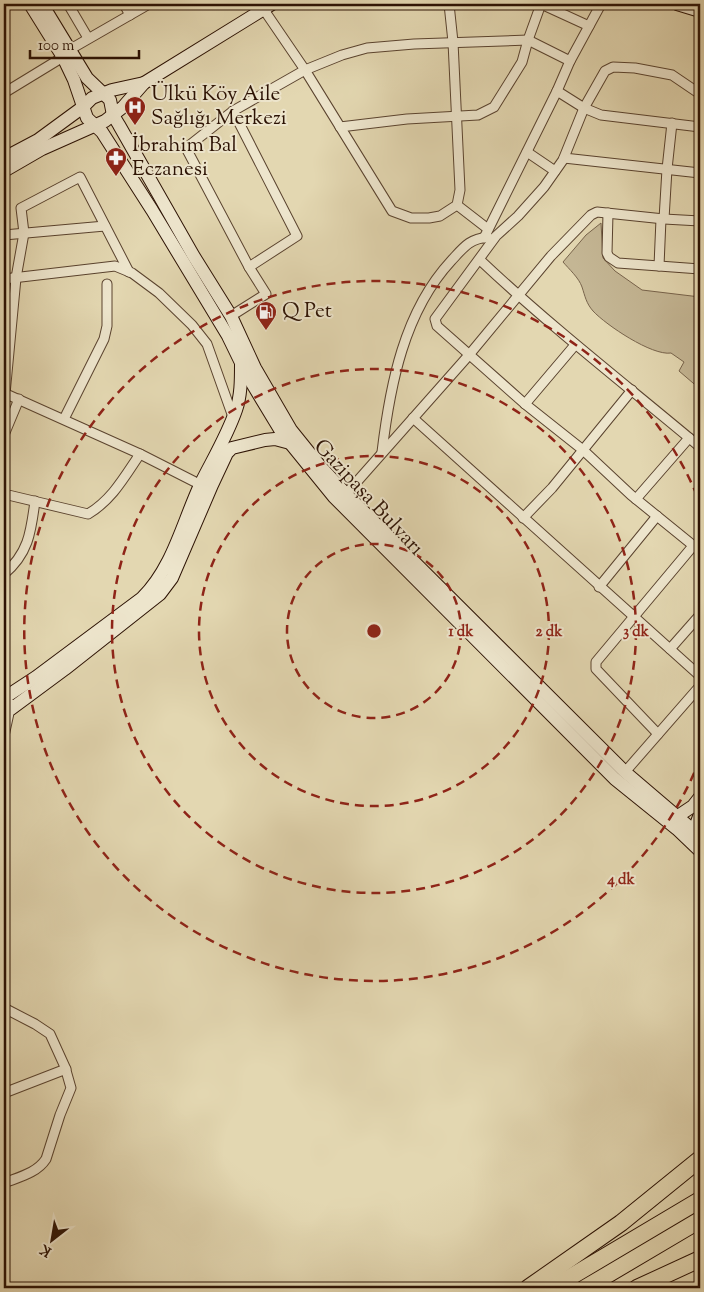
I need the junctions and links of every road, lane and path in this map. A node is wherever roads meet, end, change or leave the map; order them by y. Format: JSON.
{"nodes":[{"id":1,"x":30,"y":4,"type":"edge"},
{"id":2,"x":42,"y":4,"type":"edge"},
{"id":3,"x":68,"y":4,"type":"edge"},
{"id":4,"x":124,"y":4,"type":"edge"},
{"id":5,"x":149,"y":4,"type":"edge"},
{"id":6,"x":449,"y":4,"type":"edge"},
{"id":7,"x":541,"y":4,"type":"edge"},
{"id":8,"x":601,"y":4,"type":"edge"},
{"id":9,"x":676,"y":4,"type":"edge"},
{"id":10,"x":265,"y":6,"type":"edge"},
{"id":11,"x":700,"y":11,"type":"edge"},
{"id":12,"x":130,"y":15,"type":"junction"},
{"id":13,"x":589,"y":26,"type":"junction"},
{"id":14,"x":88,"y":38,"type":"junction"},
{"id":15,"x":528,"y":40,"type":"junction"},
{"id":16,"x":453,"y":42,"type":"junction"},
{"id":17,"x":66,"y":53,"type":"junction"},
{"id":18,"x":570,"y":61,"type":"junction"},
{"id":19,"x":305,"y":70,"type":"junction"},
{"id":20,"x":144,"y":83,"type":"junction"},
{"id":21,"x":5,"y":90,"type":"edge"},
{"id":22,"x":557,"y":91,"type":"junction"},
{"id":23,"x":103,"y":94,"type":"junction"},
{"id":24,"x":700,"y":94,"type":"edge"},
{"id":25,"x":83,"y":107,"type":"junction"},
{"id":26,"x":584,"y":108,"type":"junction"},
{"id":27,"x":233,"y":111,"type":"junction"},
{"id":28,"x":114,"y":115,"type":"junction"},
{"id":29,"x":457,"y":117,"type":"junction"},
{"id":30,"x":672,"y":123,"type":"junction"},
{"id":31,"x":94,"y":126,"type":"junction"},
{"id":32,"x":340,"y":127,"type":"junction"},
{"id":33,"x":700,"y":127,"type":"edge"},
{"id":34,"x":526,"y":152,"type":"junction"},
{"id":35,"x":4,"y":158,"type":"edge"},
{"id":36,"x":564,"y":158,"type":"junction"},
{"id":37,"x":667,"y":169,"type":"junction"},
{"id":38,"x":4,"y":171,"type":"edge"},
{"id":39,"x":555,"y":171,"type":"junction"},
{"id":40,"x":700,"y":173,"type":"edge"},
{"id":41,"x":457,"y":205,"type":"junction"},
{"id":42,"x":608,"y":214,"type":"junction"},
{"id":43,"x":662,"y":219,"type":"junction"},
{"id":44,"x":700,"y":221,"type":"edge"},
{"id":45,"x":105,"y":226,"type":"junction"},
{"id":46,"x":24,"y":233,"type":"junction"},
{"id":47,"x":486,"y":234,"type":"junction"},
{"id":48,"x":4,"y":235,"type":"edge"},
{"id":49,"x":496,"y":236,"type":"junction"},
{"id":50,"x":480,"y":260,"type":"junction"},
{"id":51,"x":659,"y":266,"type":"junction"},
{"id":52,"x":249,"y":267,"type":"junction"},
{"id":53,"x":700,"y":270,"type":"edge"},
{"id":54,"x":129,"y":272,"type":"junction"},
{"id":55,"x":16,"y":278,"type":"junction"},
{"id":56,"x":4,"y":279,"type":"edge"},
{"id":57,"x":107,"y":284,"type":"dead end"},
{"id":58,"x":518,"y":296,"type":"junction"},
{"id":59,"x":231,"y":316,"type":"junction"},
{"id":60,"x":575,"y":345,"type":"junction"},
{"id":61,"x":469,"y":355,"type":"junction"},
{"id":62,"x":241,"y":362,"type":"junction"},
{"id":63,"x":632,"y":390,"type":"junction"},
{"id":64,"x":4,"y":394,"type":"edge"},
{"id":65,"x":19,"y":399,"type":"junction"},
{"id":66,"x":525,"y":404,"type":"junction"},
{"id":67,"x":233,"y":417,"type":"junction"},
{"id":68,"x":413,"y":418,"type":"junction"},
{"id":69,"x":64,"y":419,"type":"junction"},
{"id":70,"x":4,"y":435,"type":"edge"},
{"id":71,"x":689,"y":438,"type":"junction"},
{"id":72,"x":290,"y":443,"type":"junction"},
{"id":73,"x":700,"y":447,"type":"edge"},
{"id":74,"x":583,"y":450,"type":"junction"},
{"id":75,"x":382,"y":452,"type":"junction"},
{"id":76,"x":140,"y":454,"type":"junction"},
{"id":77,"x":205,"y":487,"type":"junction"},
{"id":78,"x":4,"y":494,"type":"edge"},
{"id":79,"x":346,"y":494,"type":"junction"},
{"id":80,"x":636,"y":498,"type":"junction"},
{"id":81,"x":35,"y":501,"type":"junction"},
{"id":82,"x":657,"y":516,"type":"junction"},
{"id":83,"x":523,"y":518,"type":"junction"},
{"id":84,"x":697,"y":548,"type":"edge"},
{"id":85,"x":4,"y":574,"type":"edge"},
{"id":86,"x":599,"y":587,"type":"junction"},
{"id":87,"x":700,"y":615,"type":"edge"},
{"id":88,"x":633,"y":616,"type":"junction"},
{"id":89,"x":670,"y":649,"type":"junction"},
{"id":90,"x":700,"y":676,"type":"edge"},
{"id":91,"x":700,"y":686,"type":"edge"},
{"id":92,"x":7,"y":703,"type":"edge"},
{"id":93,"x":658,"y":734,"type":"junction"},
{"id":94,"x":4,"y":736,"type":"edge"},
{"id":95,"x":625,"y":772,"type":"junction"},
{"id":96,"x":700,"y":797,"type":"edge"},
{"id":97,"x":700,"y":814,"type":"edge"},
{"id":98,"x":678,"y":816,"type":"junction"},
{"id":99,"x":697,"y":833,"type":"edge"},
{"id":100,"x":700,"y":851,"type":"edge"},
{"id":101,"x":4,"y":1008,"type":"edge"},
{"id":102,"x":66,"y":1069,"type":"junction"},
{"id":103,"x":4,"y":1093,"type":"edge"},
{"id":104,"x":700,"y":1159,"type":"edge"},
{"id":105,"x":4,"y":1183,"type":"edge"},
{"id":106,"x":700,"y":1200,"type":"edge"},
{"id":107,"x":700,"y":1220,"type":"edge"},
{"id":108,"x":700,"y":1259,"type":"edge"},
{"id":109,"x":528,"y":1288,"type":"edge"},
{"id":110,"x":552,"y":1288,"type":"edge"},
{"id":111,"x":585,"y":1288,"type":"edge"},
{"id":112,"x":637,"y":1288,"type":"edge"}],
"edges":[{"from":1,"to":17,"type":"main road","name":"Gazipaşa Bulvarı"},
{"from":2,"to":17,"type":"main road","name":"Gazipaşa Bulvarı"},
{"from":3,"to":14,"type":"street"},
{"from":4,"to":12,"type":"street"},
{"from":5,"to":12,"type":"street"},
{"from":6,"to":16,"type":"street"},
{"from":7,"to":13,"type":"street"},
{"from":7,"to":15,"type":"street"},
{"from":8,"to":13,"type":"street"},
{"from":9,"to":11,"type":"main road"},
{"from":10,"to":19,"type":"street"},
{"from":10,"to":20,"type":"main road"},
{"from":12,"to":14,"type":"street"},
{"from":13,"to":18,"type":"street"},
{"from":14,"to":17,"type":"street"},
{"from":15,"to":16,"type":"street"},
{"from":15,"to":18,"type":"street"},
{"from":15,"to":29,"type":"street"},
{"from":16,"to":19,"type":"street"},
{"from":16,"to":29,"type":"street"},
{"from":17,"to":21,"type":"street"},
{"from":17,"to":23,"type":"main road","name":"Gazipaşa Bulvarı"},
{"from":17,"to":25,"type":"main road","name":"Gazipaşa Bulvarı"},
{"from":18,"to":22,"type":"street"},
{"from":19,"to":27,"type":"street"},
{"from":19,"to":32,"type":"street"},
{"from":20,"to":23,"type":"main road"},
{"from":20,"to":28,"type":"main road"},
{"from":22,"to":26,"type":"street"},
{"from":22,"to":34,"type":"street"},
{"from":23,"to":25,"type":"main road"},
{"from":23,"to":28,"type":"main road","name":"Gazipaşa Bulvarı"},
{"from":24,"to":26,"type":"street"},
{"from":25,"to":31,"type":"main road","name":"Gazipaşa Bulvarı"},
{"from":25,"to":35,"type":"main road"},
{"from":26,"to":30,"type":"street"},
{"from":26,"to":36,"type":"street"},
{"from":27,"to":52,"type":"street"},
{"from":27,"to":52,"type":"street"},
{"from":28,"to":31,"type":"main road"},
{"from":28,"to":59,"type":"main road","name":"Gazipaşa Bulvarı"},
{"from":29,"to":32,"type":"street"},
{"from":29,"to":41,"type":"street"},
{"from":30,"to":33,"type":"street"},
{"from":30,"to":37,"type":"street"},
{"from":31,"to":38,"type":"main road"},
{"from":31,"to":62,"type":"main road","name":"Gazipaşa Bulvarı"},
{"from":32,"to":41,"type":"street"},
{"from":34,"to":39,"type":"street"},
{"from":34,"to":47,"type":"street"},
{"from":36,"to":37,"type":"street"},
{"from":36,"to":39,"type":"street"},
{"from":37,"to":40,"type":"street"},
{"from":37,"to":43,"type":"street"},
{"from":39,"to":49,"type":"street"},
{"from":41,"to":47,"type":"street"},
{"from":42,"to":43,"type":"street"},
{"from":42,"to":51,"type":"street"},
{"from":42,"to":58,"type":"street"},
{"from":43,"to":44,"type":"street"},
{"from":43,"to":51,"type":"street"},
{"from":45,"to":46,"type":"street"},
{"from":45,"to":46,"type":"street"},
{"from":45,"to":54,"type":"street"},
{"from":46,"to":48,"type":"street"},
{"from":46,"to":55,"type":"street"},
{"from":47,"to":49,"type":"street"},
{"from":47,"to":75,"type":"street"},
{"from":49,"to":50,"type":"street"},
{"from":50,"to":58,"type":"street"},
{"from":50,"to":61,"type":"street"},
{"from":51,"to":53,"type":"street"},
{"from":52,"to":59,"type":"street"},
{"from":54,"to":55,"type":"street"},
{"from":54,"to":67,"type":"street"},
{"from":55,"to":56,"type":"street"},
{"from":55,"to":64,"type":"street"},
{"from":57,"to":69,"type":"street"},
{"from":58,"to":60,"type":"street"},
{"from":58,"to":61,"type":"street"},
{"from":59,"to":79,"type":"main road","name":"Gazipaşa Bulvarı"},
{"from":60,"to":63,"type":"street"},
{"from":60,"to":66,"type":"street"},
{"from":61,"to":66,"type":"street"},
{"from":61,"to":68,"type":"street"},
{"from":62,"to":67,"type":"main road"},
{"from":62,"to":72,"type":"main road","name":"Gazipaşa Bulvarı"},
{"from":63,"to":71,"type":"street"},
{"from":63,"to":74,"type":"street"},
{"from":64,"to":65,"type":"street"},
{"from":65,"to":69,"type":"street"},
{"from":65,"to":70,"type":"street"},
{"from":66,"to":74,"type":"street"},
{"from":67,"to":77,"type":"main road"},
{"from":68,"to":75,"type":"street"},
{"from":68,"to":83,"type":"street"},
{"from":69,"to":76,"type":"street"},
{"from":71,"to":73,"type":"street"},
{"from":71,"to":80,"type":"street"},
{"from":72,"to":77,"type":"main road"},
{"from":72,"to":100,"type":"main road","name":"Gazipaşa Bulvarı"},
{"from":74,"to":80,"type":"street"},
{"from":74,"to":83,"type":"street"},
{"from":75,"to":79,"type":"street"},
{"from":76,"to":77,"type":"street"},
{"from":76,"to":81,"type":"street"},
{"from":77,"to":92,"type":"main road"},
{"from":78,"to":81,"type":"street"},
{"from":79,"to":95,"type":"main road","name":"Gazipaşa Bulvarı"},
{"from":80,"to":82,"type":"street"},
{"from":81,"to":85,"type":"street"},
{"from":82,"to":84,"type":"street"},
{"from":82,"to":86,"type":"street"},
{"from":83,"to":86,"type":"street"},
{"from":84,"to":88,"type":"street"},
{"from":86,"to":88,"type":"street"},
{"from":87,"to":89,"type":"street"},
{"from":88,"to":89,"type":"street"},
{"from":88,"to":93,"type":"street"},
{"from":89,"to":90,"type":"street"},
{"from":91,"to":93,"type":"street"},
{"from":92,"to":94,"type":"street"},
{"from":93,"to":95,"type":"street"},
{"from":95,"to":98,"type":"main road","name":"Gazipaşa Bulvarı"},
{"from":96,"to":98,"type":"main road"},
{"from":97,"to":99,"type":"main road"},
{"from":98,"to":99,"type":"main road","name":"Gazipaşa Bulvarı"},
{"from":101,"to":102,"type":"street"},
{"from":102,"to":103,"type":"street"},
{"from":102,"to":105,"type":"street"},
{"from":104,"to":109,"type":"highway"},
{"from":106,"to":110,"type":"highway"},
{"from":107,"to":111,"type":"highway"},
{"from":108,"to":112,"type":"highway"}]}
